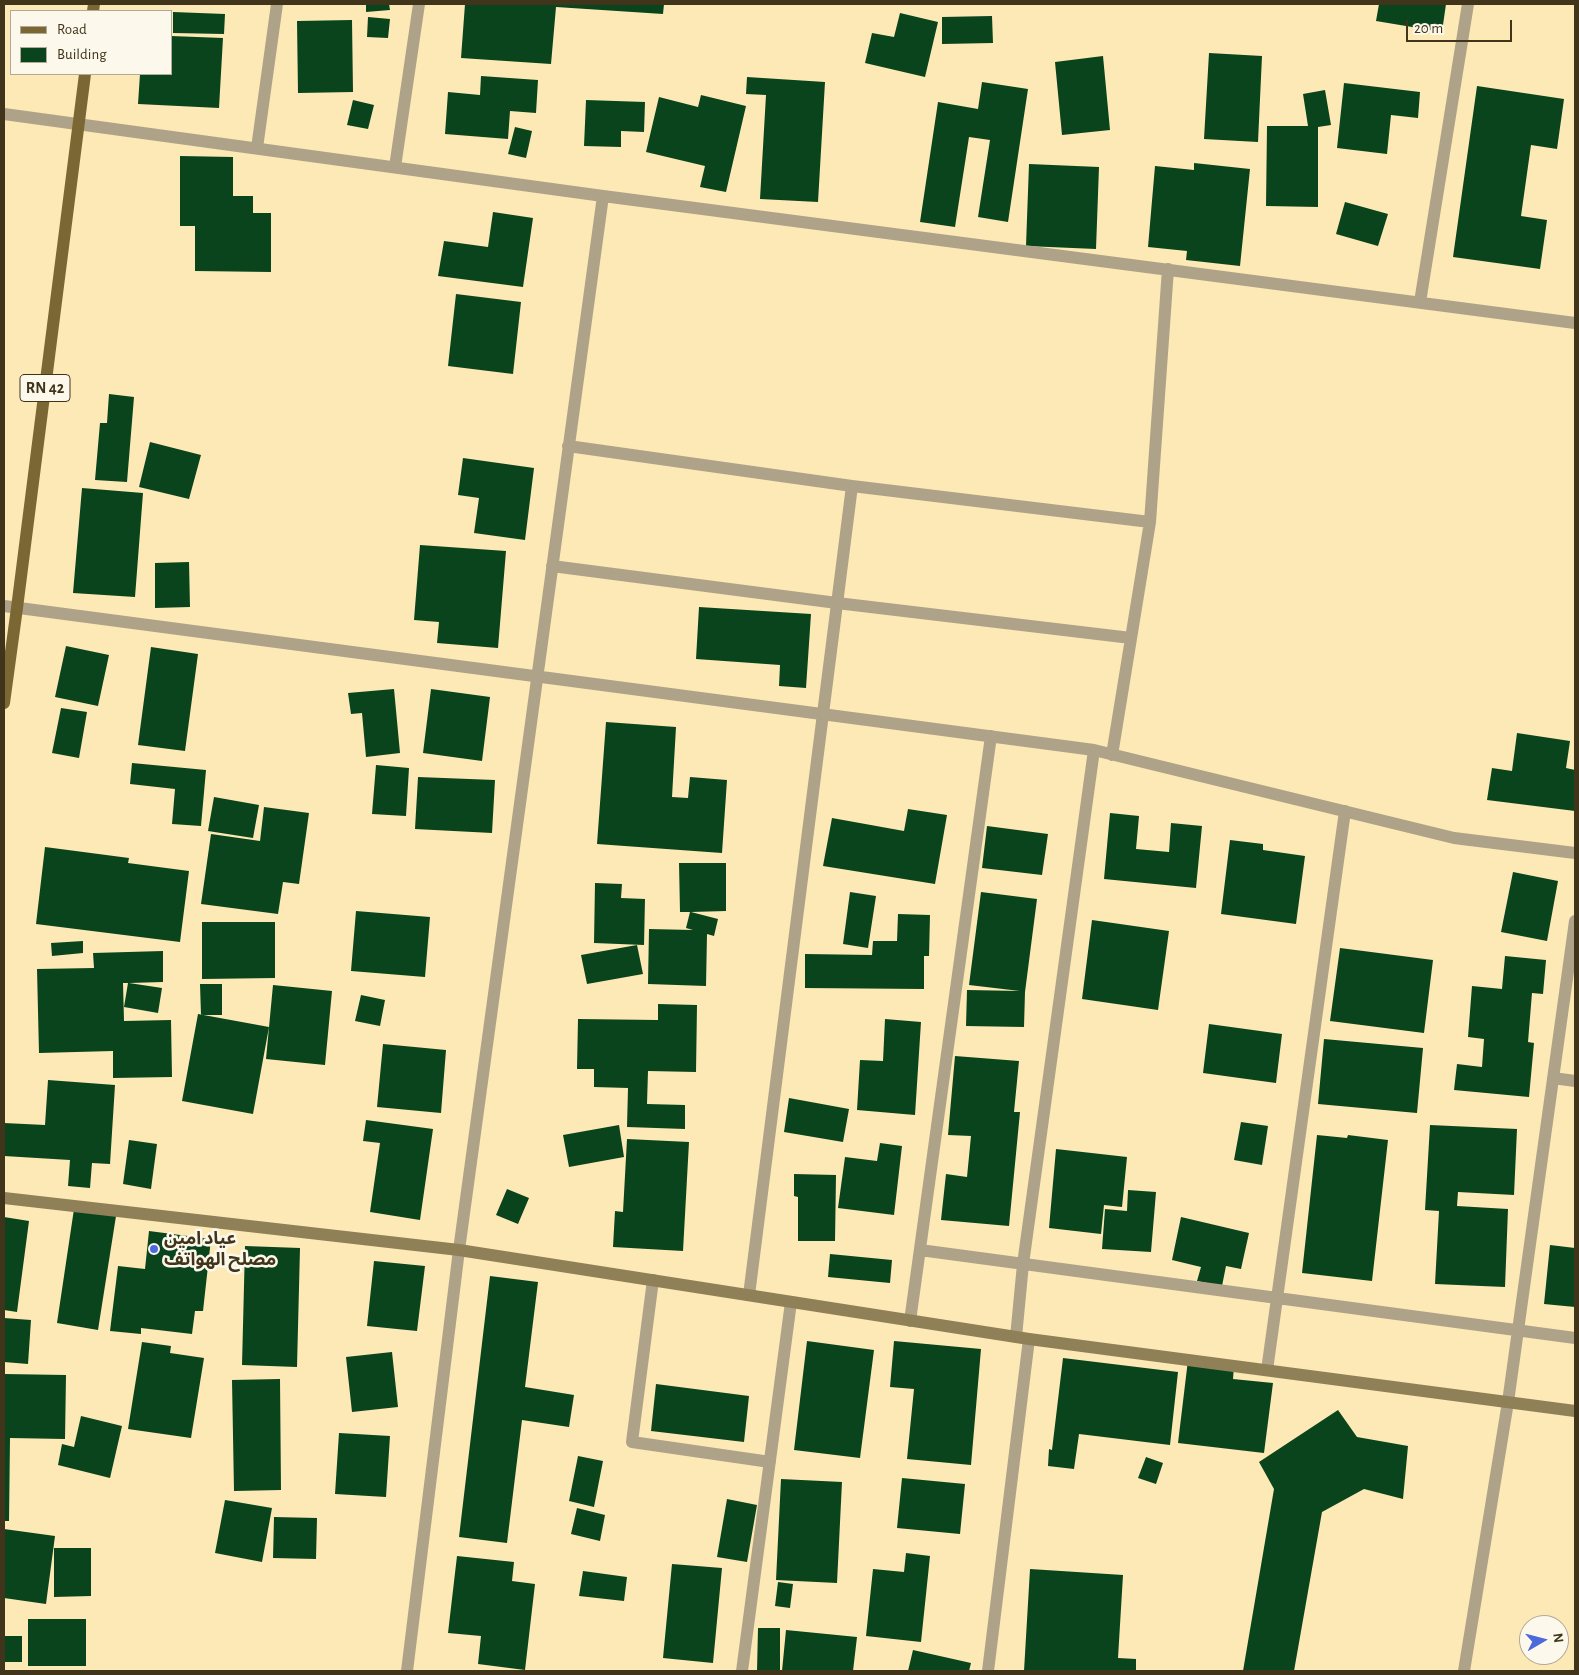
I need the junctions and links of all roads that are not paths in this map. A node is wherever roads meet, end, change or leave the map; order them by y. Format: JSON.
{"nodes":[{"id":1,"x":277,"y":4,"type":"edge"},
{"id":2,"x":419,"y":4,"type":"edge"},
{"id":3,"x":1468,"y":4,"type":"edge"},
{"id":4,"x":85,"y":75,"type":"edge"},
{"id":5,"x":4,"y":114,"type":"edge"},
{"id":6,"x":79,"y":125,"type":"junction"},
{"id":7,"x":257,"y":148,"type":"junction"},
{"id":8,"x":395,"y":167,"type":"junction"},
{"id":9,"x":602,"y":196,"type":"junction"},
{"id":10,"x":1168,"y":269,"type":"junction"},
{"id":11,"x":1420,"y":302,"type":"junction"},
{"id":12,"x":1575,"y":323,"type":"edge"},
{"id":13,"x":568,"y":446,"type":"junction"},
{"id":14,"x":852,"y":486,"type":"junction"},
{"id":15,"x":1150,"y":522,"type":"junction"},
{"id":16,"x":552,"y":566,"type":"junction"},
{"id":17,"x":838,"y":603,"type":"junction"},
{"id":18,"x":4,"y":606,"type":"edge"},
{"id":19,"x":17,"y":608,"type":"junction"},
{"id":20,"x":1131,"y":638,"type":"junction"},
{"id":21,"x":537,"y":676,"type":"junction"},
{"id":22,"x":4,"y":703,"type":"edge"},
{"id":23,"x":823,"y":714,"type":"junction"},
{"id":24,"x":991,"y":736,"type":"junction"},
{"id":25,"x":1094,"y":750,"type":"junction"},
{"id":26,"x":1112,"y":755,"type":"junction"},
{"id":27,"x":1345,"y":811,"type":"junction"},
{"id":28,"x":1575,"y":853,"type":"edge"},
{"id":29,"x":1575,"y":921,"type":"edge"},
{"id":30,"x":1553,"y":1078,"type":"junction"},
{"id":31,"x":1575,"y":1081,"type":"edge"},
{"id":32,"x":4,"y":1198,"type":"edge"},
{"id":33,"x":459,"y":1250,"type":"junction"},
{"id":34,"x":920,"y":1250,"type":"junction"},
{"id":35,"x":1023,"y":1264,"type":"junction"},
{"id":36,"x":653,"y":1280,"type":"junction"},
{"id":37,"x":749,"y":1295,"type":"junction"},
{"id":38,"x":1276,"y":1298,"type":"junction"},
{"id":39,"x":791,"y":1302,"type":"junction"},
{"id":40,"x":910,"y":1320,"type":"junction"},
{"id":41,"x":1518,"y":1330,"type":"junction"},
{"id":42,"x":1016,"y":1337,"type":"junction"},
{"id":43,"x":1575,"y":1338,"type":"edge"},
{"id":44,"x":1029,"y":1339,"type":"junction"},
{"id":45,"x":1267,"y":1370,"type":"junction"},
{"id":46,"x":1508,"y":1402,"type":"junction"},
{"id":47,"x":1575,"y":1411,"type":"edge"},
{"id":48,"x":770,"y":1462,"type":"junction"},
{"id":49,"x":407,"y":1671,"type":"edge"},
{"id":50,"x":742,"y":1671,"type":"edge"},
{"id":51,"x":988,"y":1671,"type":"edge"},
{"id":52,"x":1464,"y":1671,"type":"edge"}],
"edges":[{"from":1,"to":7,"type":"street"},
{"from":2,"to":8,"type":"street"},
{"from":3,"to":11,"type":"street"},
{"from":4,"to":6,"type":"main road","number":"RN 42"},
{"from":5,"to":6,"type":"street"},
{"from":6,"to":7,"type":"street"},
{"from":6,"to":19,"type":"main road","number":"RN 42"},
{"from":7,"to":8,"type":"street"},
{"from":8,"to":9,"type":"street"},
{"from":9,"to":10,"type":"street"},
{"from":9,"to":13,"type":"street"},
{"from":10,"to":11,"type":"street"},
{"from":10,"to":15,"type":"street"},
{"from":11,"to":12,"type":"street"},
{"from":13,"to":14,"type":"street"},
{"from":13,"to":16,"type":"street"},
{"from":14,"to":15,"type":"street"},
{"from":14,"to":17,"type":"street"},
{"from":15,"to":20,"type":"street"},
{"from":16,"to":17,"type":"street"},
{"from":16,"to":21,"type":"street"},
{"from":17,"to":20,"type":"street"},
{"from":17,"to":23,"type":"street"},
{"from":18,"to":19,"type":"street"},
{"from":19,"to":21,"type":"street"},
{"from":19,"to":22,"type":"main road","number":"RN 42"},
{"from":20,"to":26,"type":"street"},
{"from":21,"to":23,"type":"street"},
{"from":21,"to":33,"type":"street"},
{"from":23,"to":24,"type":"street"},
{"from":23,"to":37,"type":"street"},
{"from":24,"to":25,"type":"street"},
{"from":24,"to":34,"type":"street"},
{"from":25,"to":26,"type":"street"},
{"from":25,"to":35,"type":"street"},
{"from":26,"to":27,"type":"street"},
{"from":27,"to":28,"type":"street"},
{"from":27,"to":38,"type":"street"},
{"from":29,"to":30,"type":"street"},
{"from":30,"to":31,"type":"street"},
{"from":30,"to":41,"type":"street"},
{"from":32,"to":33,"type":"main road"},
{"from":33,"to":36,"type":"main road"},
{"from":33,"to":49,"type":"street"},
{"from":34,"to":35,"type":"street"},
{"from":34,"to":40,"type":"street"},
{"from":35,"to":38,"type":"street"},
{"from":35,"to":42,"type":"street"},
{"from":36,"to":37,"type":"main road"},
{"from":36,"to":48,"type":"street"},
{"from":37,"to":39,"type":"main road"},
{"from":38,"to":41,"type":"street"},
{"from":38,"to":45,"type":"street"},
{"from":39,"to":40,"type":"main road"},
{"from":39,"to":48,"type":"street"},
{"from":40,"to":42,"type":"main road"},
{"from":41,"to":43,"type":"street"},
{"from":41,"to":46,"type":"street"},
{"from":42,"to":44,"type":"main road"},
{"from":44,"to":45,"type":"main road"},
{"from":44,"to":51,"type":"street"},
{"from":45,"to":46,"type":"main road"},
{"from":46,"to":47,"type":"main road"},
{"from":46,"to":52,"type":"street"},
{"from":48,"to":50,"type":"street"}]}
